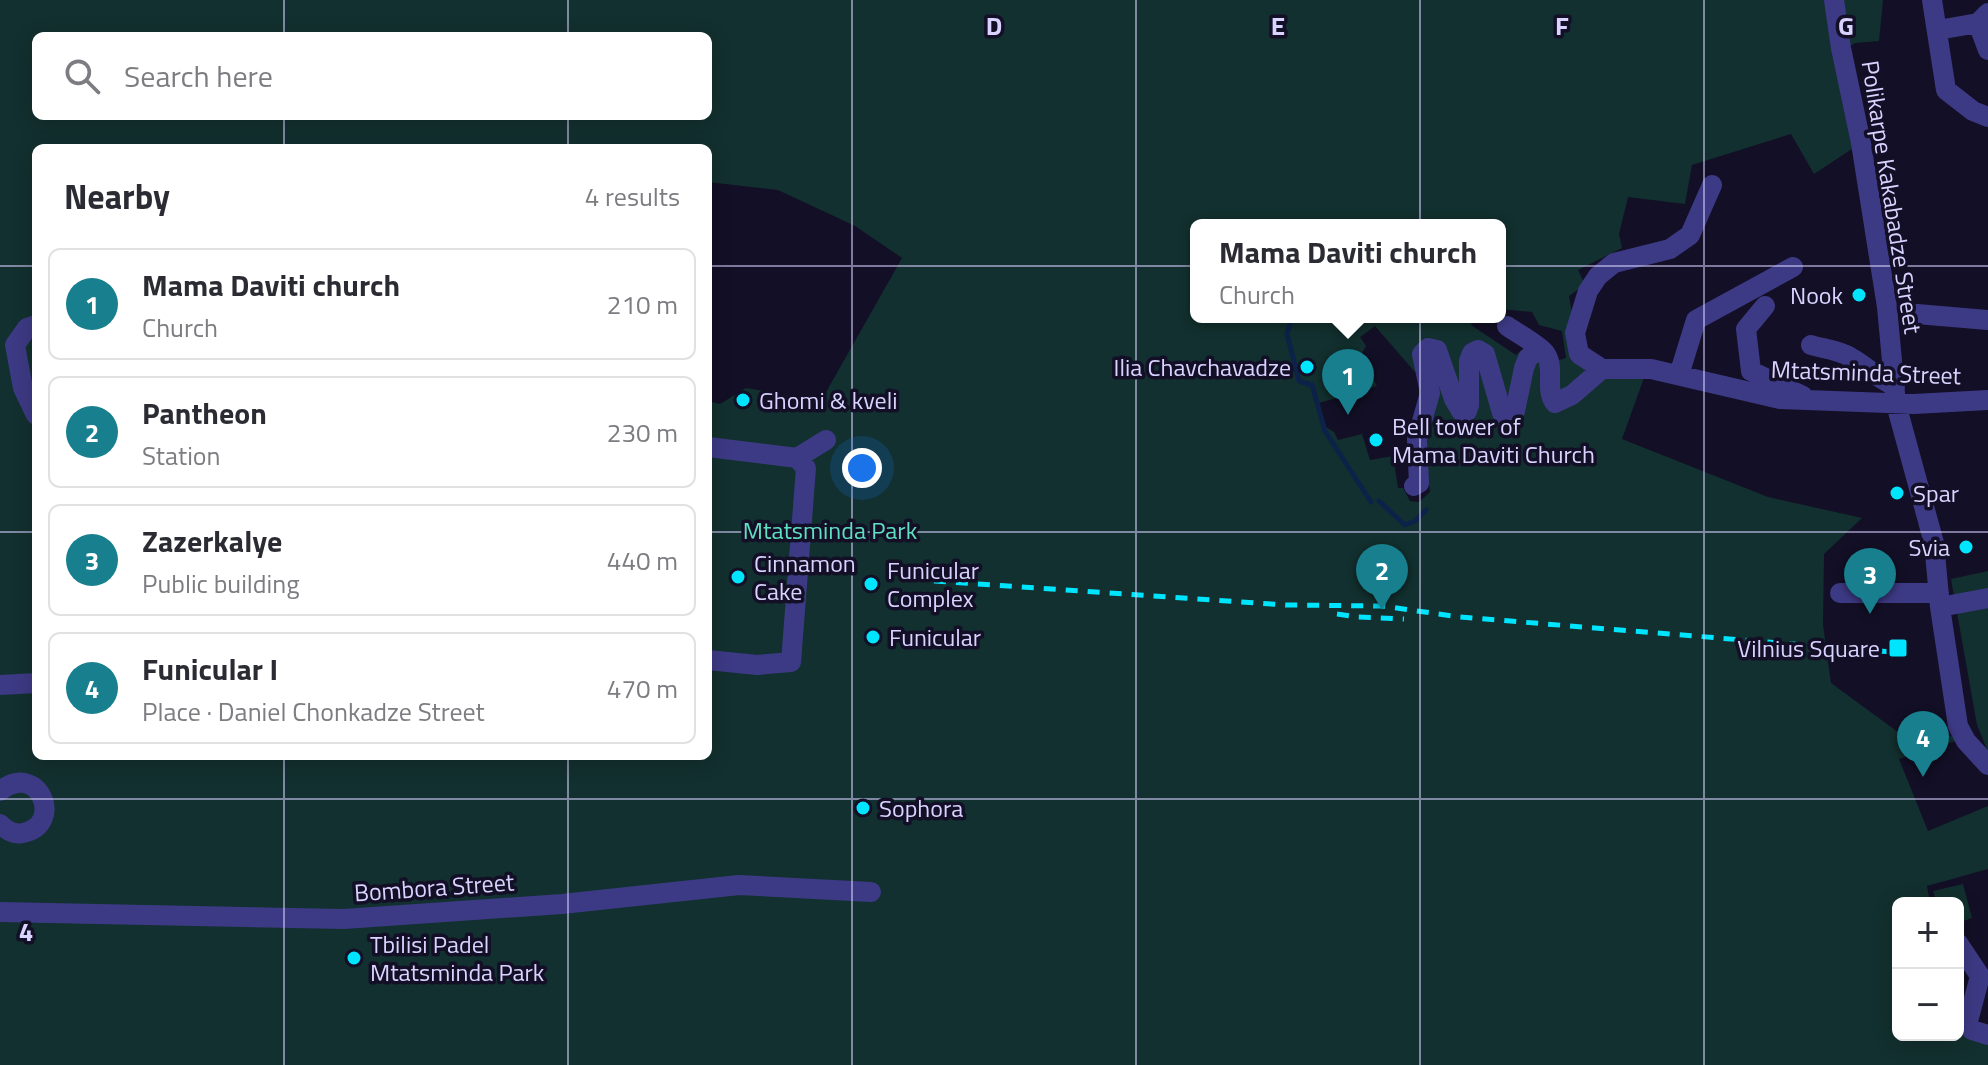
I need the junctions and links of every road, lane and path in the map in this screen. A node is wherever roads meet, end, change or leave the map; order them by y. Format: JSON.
{"nodes":[{"id":1,"x":1834,"y":0,"type":"edge"},
{"id":2,"x":1932,"y":0,"type":"edge"},
{"id":3,"x":1983,"y":18,"type":"edge"},
{"id":4,"x":1938,"y":30,"type":"junction"},
{"id":5,"x":1988,"y":50,"type":"edge"},
{"id":6,"x":1988,"y":117,"type":"edge"},
{"id":7,"x":1712,"y":185,"type":"dead end"},
{"id":8,"x":1793,"y":267,"type":"dead end"},
{"id":9,"x":1765,"y":306,"type":"dead end"},
{"id":10,"x":1917,"y":314,"type":"dead end"},
{"id":11,"x":1988,"y":320,"type":"edge"},
{"id":12,"x":32,"y":326,"type":"edge"},
{"id":13,"x":1507,"y":326,"type":"dead end"},
{"id":14,"x":1811,"y":345,"type":"dead end"},
{"id":15,"x":1539,"y":349,"type":"junction"},
{"id":16,"x":1602,"y":369,"type":"junction"},
{"id":17,"x":1679,"y":375,"type":"junction"},
{"id":18,"x":1896,"y":395,"type":"junction"},
{"id":19,"x":1810,"y":400,"type":"junction"},
{"id":20,"x":1988,"y":400,"type":"edge"},
{"id":21,"x":32,"y":407,"type":"edge"},
{"id":22,"x":826,"y":440,"type":"dead end"},
{"id":23,"x":712,"y":447,"type":"edge"},
{"id":24,"x":797,"y":458,"type":"junction"},
{"id":25,"x":1414,"y":486,"type":"dead end"},
{"id":26,"x":1840,"y":593,"type":"dead end"},
{"id":27,"x":1988,"y":598,"type":"edge"},
{"id":28,"x":1939,"y":600,"type":"junction"},
{"id":29,"x":712,"y":660,"type":"edge"},
{"id":30,"x":32,"y":683,"type":"edge"},
{"id":31,"x":0,"y":685,"type":"edge"},
{"id":32,"x":1988,"y":765,"type":"edge"},
{"id":33,"x":0,"y":791,"type":"edge"},
{"id":34,"x":0,"y":824,"type":"edge"},
{"id":35,"x":871,"y":892,"type":"dead end"},
{"id":36,"x":0,"y":912,"type":"edge"},
{"id":37,"x":1964,"y":952,"type":"edge"},
{"id":38,"x":1988,"y":1035,"type":"edge"}],
"edges":[{"from":1,"to":18,"type":"street","name":"Polikarpe Kakabadze Street"},
{"from":2,"to":4,"type":"street"},
{"from":3,"to":4,"type":"street"},
{"from":3,"to":5,"type":"street"},
{"from":4,"to":6,"type":"street"},
{"from":7,"to":16,"type":"street"},
{"from":8,"to":17,"type":"street"},
{"from":9,"to":19,"type":"street"},
{"from":10,"to":11,"type":"street"},
{"from":12,"to":21,"type":"street"},
{"from":13,"to":15,"type":"street"},
{"from":14,"to":18,"type":"street"},
{"from":15,"to":16,"type":"street"},
{"from":15,"to":25,"type":"street"},
{"from":16,"to":17,"type":"street","name":"Mtatsminda Street"},
{"from":17,"to":19,"type":"street","name":"Mtatsminda Street"},
{"from":18,"to":19,"type":"street","name":"Mtatsminda Street"},
{"from":18,"to":20,"type":"street","name":"Mtatsminda Street"},
{"from":18,"to":28,"type":"street","name":"Polikarpe Kakabadze Street"},
{"from":22,"to":24,"type":"street"},
{"from":23,"to":24,"type":"street"},
{"from":24,"to":29,"type":"street"},
{"from":26,"to":28,"type":"street"},
{"from":27,"to":28,"type":"street"},
{"from":28,"to":32,"type":"street","name":"Polikarpe Kakabadze Street"},
{"from":30,"to":31,"type":"street"},
{"from":33,"to":34,"type":"street"},
{"from":35,"to":36,"type":"street","name":"Bombora Street"},
{"from":37,"to":38,"type":"street"}]}
